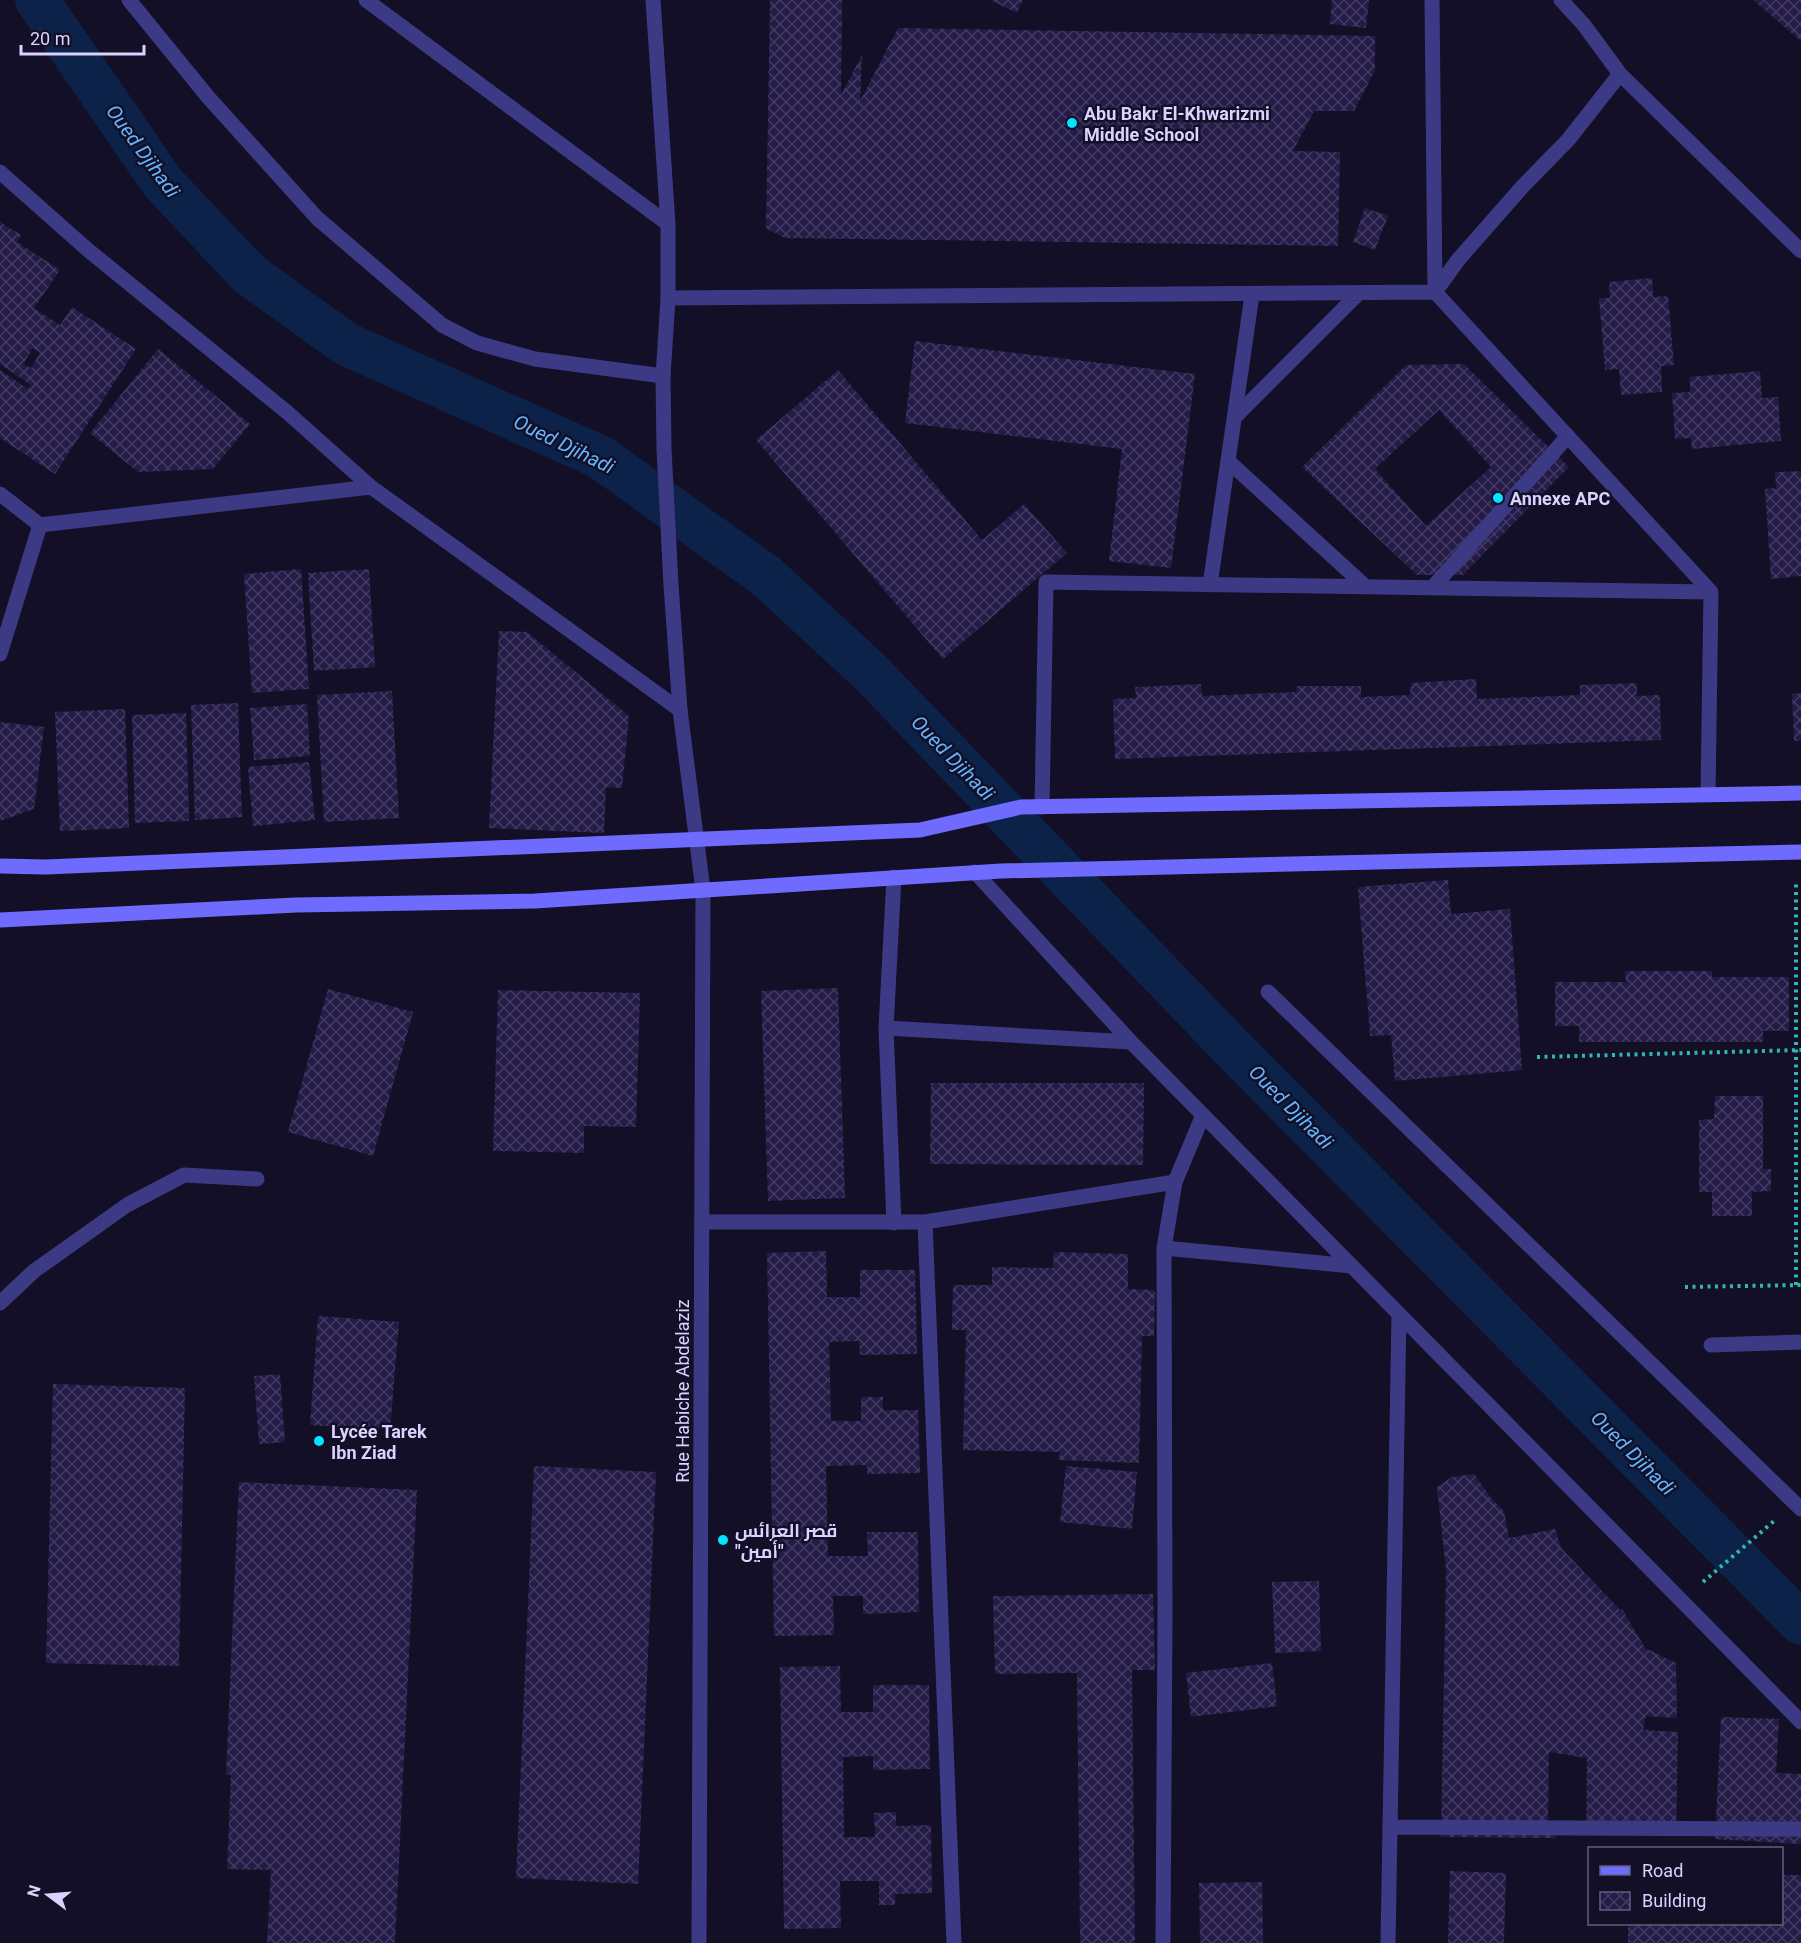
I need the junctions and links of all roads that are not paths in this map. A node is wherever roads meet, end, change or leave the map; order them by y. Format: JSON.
{"nodes":[{"id":1,"x":129,"y":0,"type":"edge"},
{"id":2,"x":366,"y":0,"type":"edge"},
{"id":3,"x":653,"y":0,"type":"edge"},
{"id":4,"x":1432,"y":0,"type":"edge"},
{"id":5,"x":1561,"y":0,"type":"edge"},
{"id":6,"x":1620,"y":74,"type":"junction"},
{"id":7,"x":0,"y":172,"type":"edge"},
{"id":8,"x":668,"y":224,"type":"junction"},
{"id":9,"x":1801,"y":251,"type":"edge"},
{"id":10,"x":1435,"y":292,"type":"junction"},
{"id":11,"x":1359,"y":293,"type":"junction"},
{"id":12,"x":1252,"y":295,"type":"junction"},
{"id":13,"x":668,"y":298,"type":"junction"},
{"id":14,"x":663,"y":376,"type":"junction"},
{"id":15,"x":1235,"y":417,"type":"junction"},
{"id":16,"x":1568,"y":436,"type":"junction"},
{"id":17,"x":1228,"y":461,"type":"junction"},
{"id":18,"x":371,"y":487,"type":"junction"},
{"id":19,"x":0,"y":494,"type":"edge"},
{"id":20,"x":40,"y":525,"type":"junction"},
{"id":21,"x":1210,"y":585,"type":"junction"},
{"id":22,"x":1365,"y":586,"type":"junction"},
{"id":23,"x":1433,"y":587,"type":"junction"},
{"id":24,"x":1711,"y":592,"type":"junction"},
{"id":25,"x":0,"y":654,"type":"edge"},
{"id":26,"x":680,"y":710,"type":"junction"},
{"id":27,"x":1801,"y":793,"type":"edge"},
{"id":28,"x":1708,"y":794,"type":"junction"},
{"id":29,"x":1042,"y":807,"type":"junction"},
{"id":30,"x":695,"y":839,"type":"junction"},
{"id":31,"x":1798,"y":852,"type":"edge"},
{"id":32,"x":0,"y":866,"type":"edge"},
{"id":33,"x":975,"y":872,"type":"junction"},
{"id":34,"x":894,"y":877,"type":"junction"},
{"id":35,"x":703,"y":890,"type":"junction"},
{"id":36,"x":0,"y":920,"type":"edge"},
{"id":37,"x":1268,"y":992,"type":"dead end"},
{"id":38,"x":886,"y":1028,"type":"junction"},
{"id":39,"x":1131,"y":1042,"type":"junction"},
{"id":40,"x":1203,"y":1115,"type":"junction"},
{"id":41,"x":257,"y":1179,"type":"dead end"},
{"id":42,"x":1175,"y":1182,"type":"junction"},
{"id":43,"x":702,"y":1222,"type":"junction"},
{"id":44,"x":925,"y":1222,"type":"junction"},
{"id":45,"x":894,"y":1223,"type":"junction"},
{"id":46,"x":1164,"y":1248,"type":"junction"},
{"id":47,"x":1352,"y":1266,"type":"junction"},
{"id":48,"x":0,"y":1303,"type":"edge"},
{"id":49,"x":1399,"y":1314,"type":"junction"},
{"id":50,"x":1801,"y":1342,"type":"edge"},
{"id":51,"x":1711,"y":1345,"type":"dead end"},
{"id":52,"x":1801,"y":1509,"type":"edge"},
{"id":53,"x":1801,"y":1722,"type":"edge"},
{"id":54,"x":1390,"y":1827,"type":"junction"},
{"id":55,"x":1801,"y":1829,"type":"edge"},
{"id":56,"x":699,"y":1943,"type":"edge"},
{"id":57,"x":954,"y":1943,"type":"edge"},
{"id":58,"x":1163,"y":1943,"type":"edge"},
{"id":59,"x":1388,"y":1943,"type":"edge"}],
"edges":[{"from":1,"to":14,"type":"street"},
{"from":2,"to":8,"type":"street"},
{"from":3,"to":8,"type":"street","name":"Rue Habiche Abdelaziz"},
{"from":4,"to":10,"type":"street"},
{"from":5,"to":6,"type":"street"},
{"from":6,"to":9,"type":"street"},
{"from":6,"to":10,"type":"street"},
{"from":7,"to":18,"type":"street"},
{"from":8,"to":13,"type":"street","name":"Rue Habiche Abdelaziz"},
{"from":10,"to":11,"type":"street"},
{"from":10,"to":16,"type":"street"},
{"from":11,"to":12,"type":"street"},
{"from":11,"to":15,"type":"street"},
{"from":12,"to":13,"type":"street"},
{"from":12,"to":15,"type":"street"},
{"from":13,"to":14,"type":"street","name":"Rue Habiche Abdelaziz"},
{"from":14,"to":26,"type":"street","name":"Rue Habiche Abdelaziz"},
{"from":15,"to":17,"type":"street"},
{"from":16,"to":23,"type":"street"},
{"from":16,"to":24,"type":"street"},
{"from":17,"to":21,"type":"street"},
{"from":17,"to":22,"type":"street"},
{"from":18,"to":20,"type":"street"},
{"from":18,"to":26,"type":"street"},
{"from":19,"to":20,"type":"street"},
{"from":20,"to":25,"type":"street"},
{"from":21,"to":22,"type":"street"},
{"from":21,"to":29,"type":"street"},
{"from":22,"to":23,"type":"street"},
{"from":23,"to":24,"type":"street"},
{"from":24,"to":28,"type":"street"},
{"from":26,"to":30,"type":"street","name":"Rue Habiche Abdelaziz"},
{"from":27,"to":28,"type":"main road"},
{"from":28,"to":29,"type":"main road"},
{"from":29,"to":30,"type":"main road"},
{"from":30,"to":32,"type":"main road"},
{"from":30,"to":35,"type":"street","name":"Rue Habiche Abdelaziz"},
{"from":31,"to":33,"type":"main road"},
{"from":33,"to":34,"type":"main road"},
{"from":33,"to":39,"type":"street"},
{"from":34,"to":35,"type":"main road"},
{"from":34,"to":38,"type":"street"},
{"from":35,"to":36,"type":"main road"},
{"from":35,"to":43,"type":"street","name":"Rue Habiche Abdelaziz"},
{"from":37,"to":52,"type":"street"},
{"from":38,"to":39,"type":"street"},
{"from":38,"to":45,"type":"street"},
{"from":39,"to":40,"type":"street"},
{"from":40,"to":42,"type":"street"},
{"from":40,"to":47,"type":"street"},
{"from":41,"to":48,"type":"street"},
{"from":42,"to":44,"type":"street"},
{"from":42,"to":46,"type":"street"},
{"from":43,"to":45,"type":"street"},
{"from":43,"to":56,"type":"street","name":"Rue Habiche Abdelaziz"},
{"from":44,"to":45,"type":"street"},
{"from":44,"to":57,"type":"street"},
{"from":46,"to":47,"type":"street"},
{"from":46,"to":58,"type":"street"},
{"from":47,"to":49,"type":"street"},
{"from":49,"to":53,"type":"street"},
{"from":49,"to":54,"type":"street"},
{"from":50,"to":51,"type":"street"},
{"from":54,"to":55,"type":"street"},
{"from":54,"to":59,"type":"street"}]}
